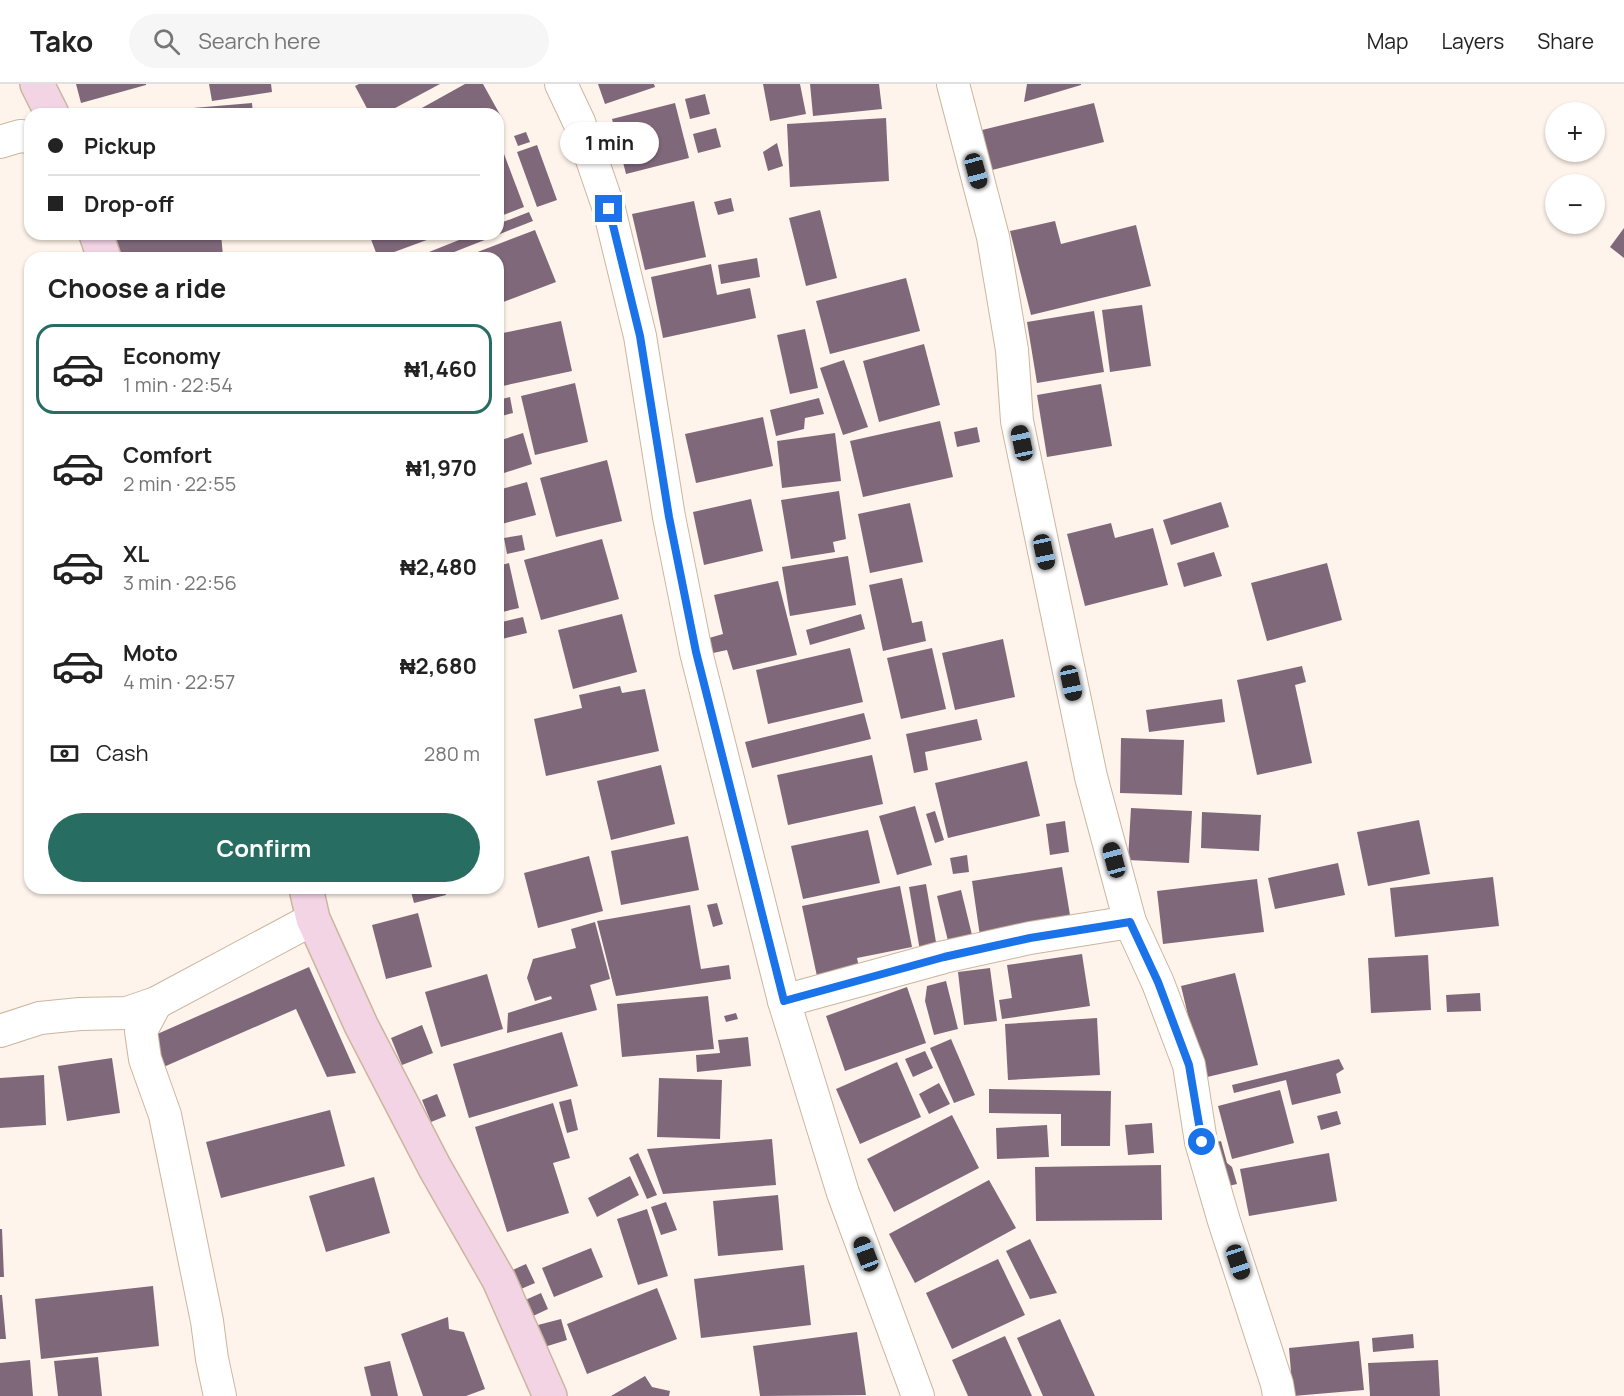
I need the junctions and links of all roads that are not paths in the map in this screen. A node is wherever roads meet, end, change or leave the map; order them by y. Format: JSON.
{"nodes":[{"id":1,"x":37,"y":84,"type":"edge"},
{"id":2,"x":561,"y":84,"type":"edge"},
{"id":3,"x":953,"y":84,"type":"edge"},
{"id":4,"x":49,"y":108,"type":"edge"},
{"id":5,"x":24,"y":136,"type":"edge"},
{"id":6,"x":0,"y":142,"type":"edge"},
{"id":7,"x":310,"y":903,"type":"edge"},
{"id":8,"x":1130,"y":922,"type":"junction"},
{"id":9,"x":784,"y":1001,"type":"junction"},
{"id":10,"x":156,"y":1003,"type":"junction"},
{"id":11,"x":0,"y":1031,"type":"edge"},
{"id":12,"x":220,"y":1396,"type":"edge"},
{"id":13,"x":550,"y":1396,"type":"edge"},
{"id":14,"x":918,"y":1396,"type":"edge"},
{"id":15,"x":1279,"y":1396,"type":"edge"}],
"edges":[{"from":1,"to":4,"type":"street"},
{"from":2,"to":9,"type":"street"},
{"from":3,"to":8,"type":"street"},
{"from":5,"to":6,"type":"street"},
{"from":7,"to":10,"type":"street"},
{"from":7,"to":13,"type":"street"},
{"from":8,"to":9,"type":"street"},
{"from":8,"to":15,"type":"street"},
{"from":9,"to":14,"type":"street"},
{"from":10,"to":11,"type":"street"},
{"from":10,"to":12,"type":"street"}]}
